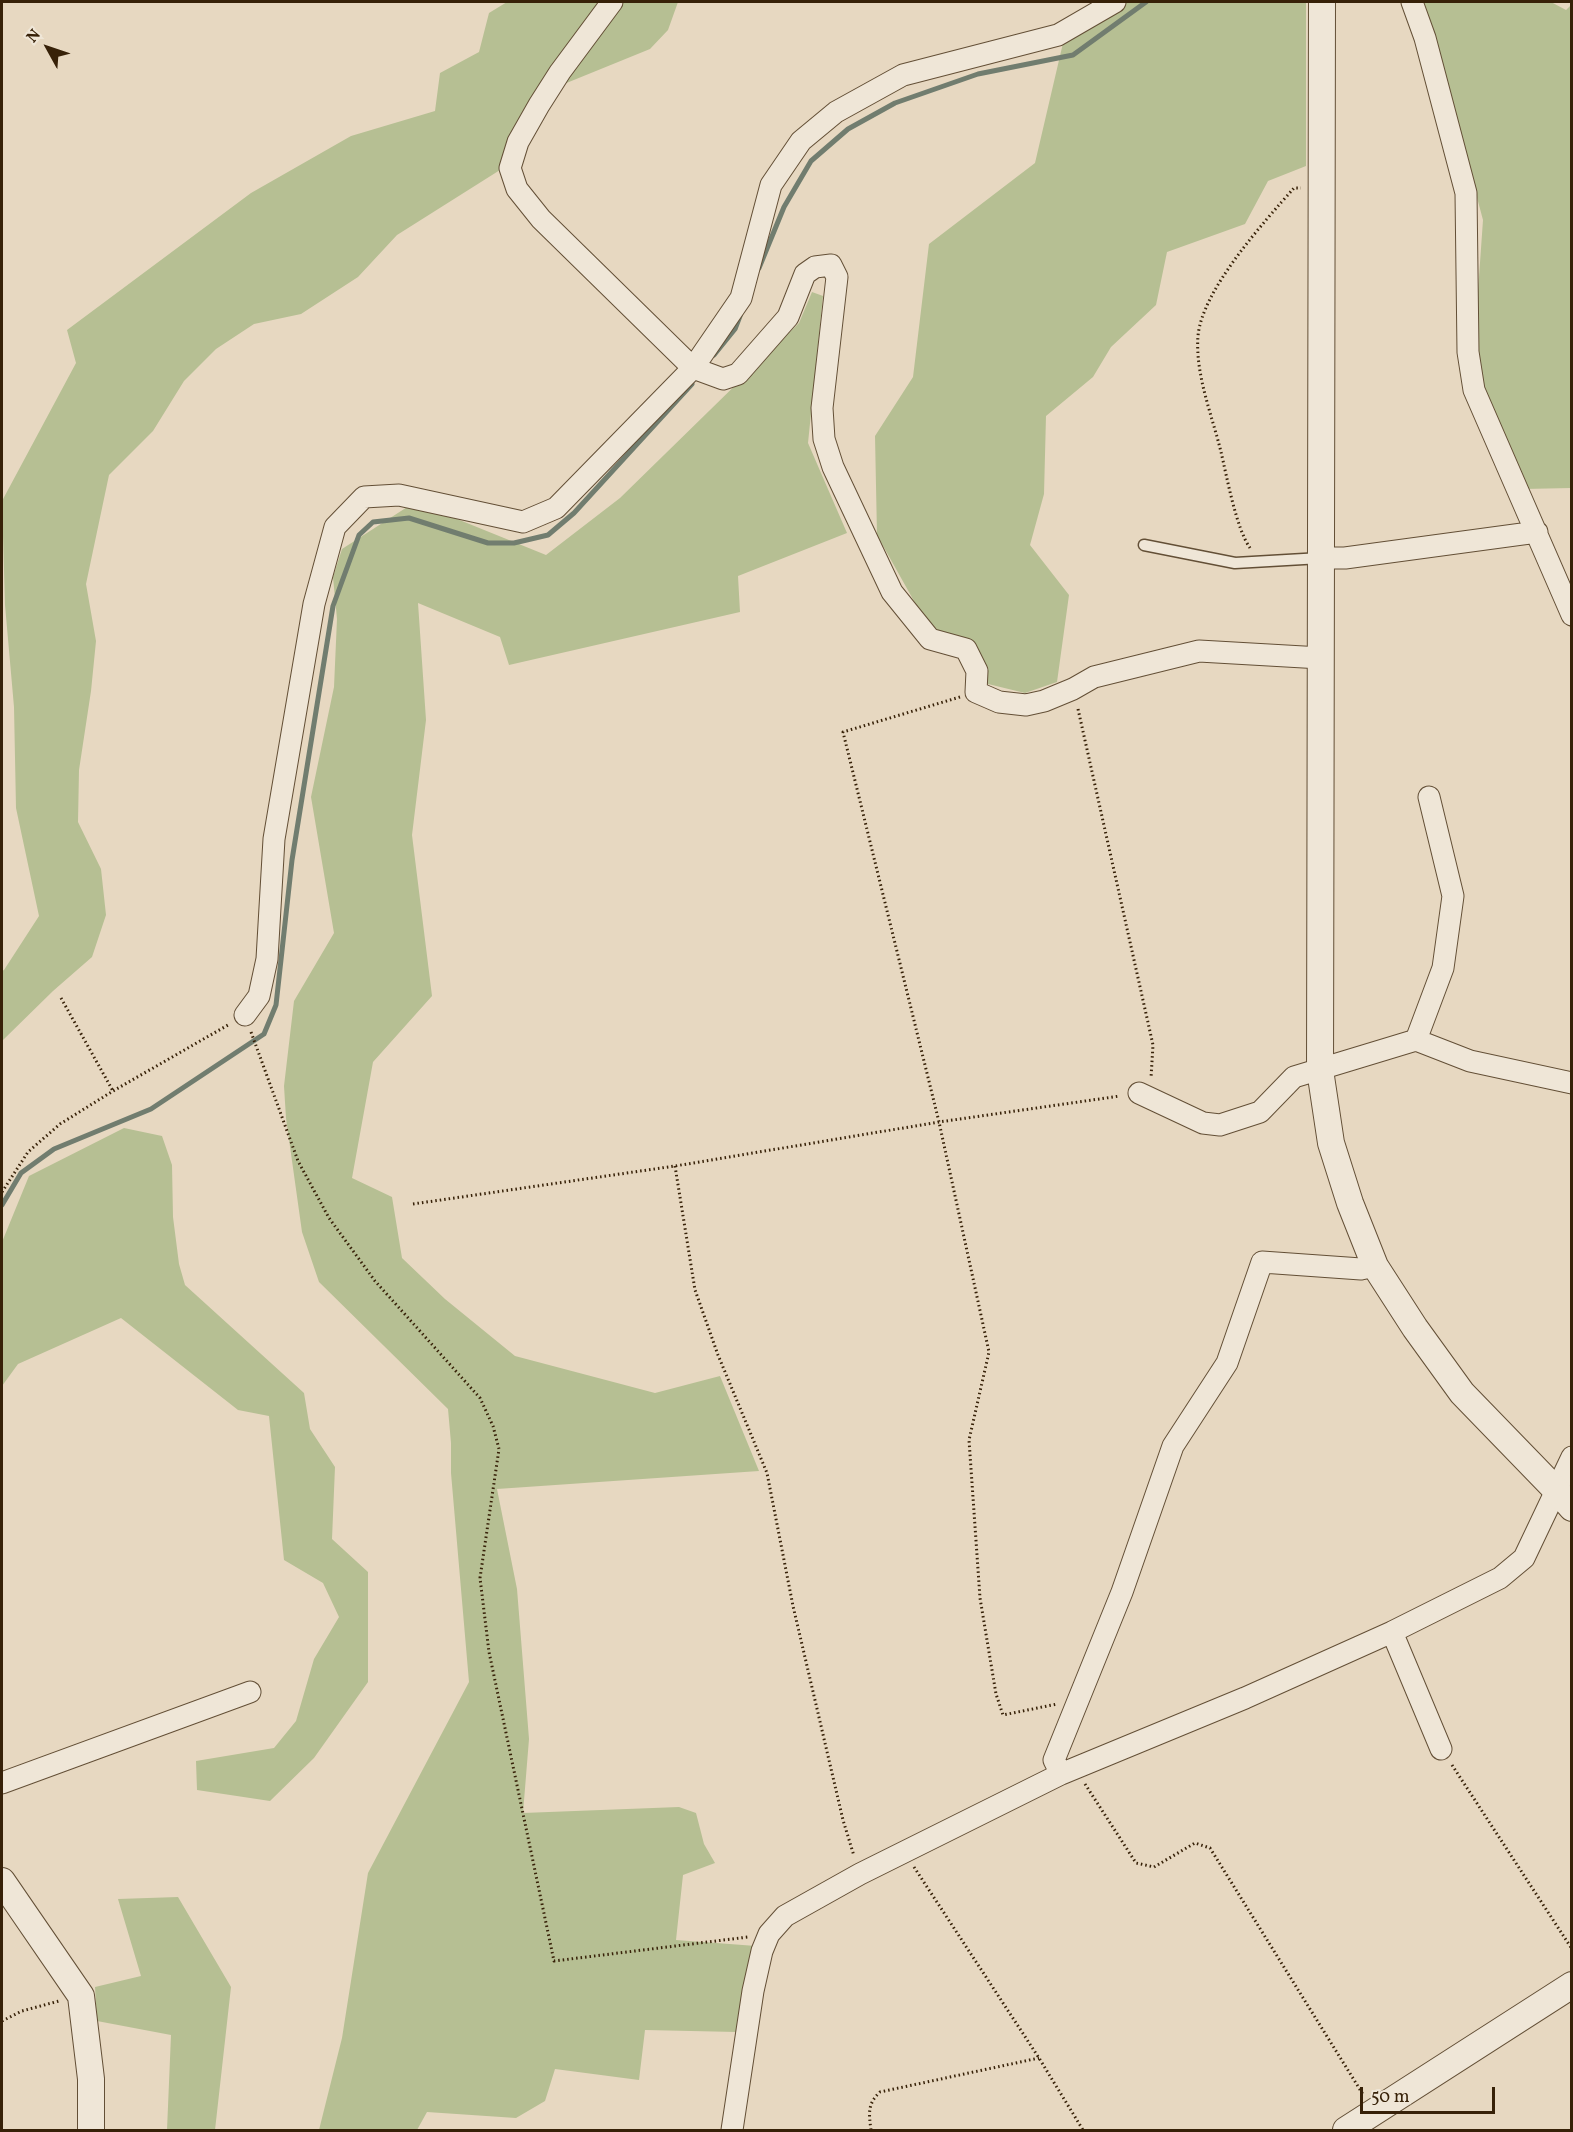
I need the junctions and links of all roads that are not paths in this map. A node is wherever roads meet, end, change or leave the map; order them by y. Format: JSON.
{"nodes":[{"id":1,"x":612,"y":2,"type":"edge"},
{"id":2,"x":1115,"y":2,"type":"edge"},
{"id":3,"x":1322,"y":2,"type":"edge"},
{"id":4,"x":1412,"y":2,"type":"edge"},
{"id":5,"x":693,"y":368,"type":"junction"},
{"id":6,"x":1537,"y":532,"type":"junction"},
{"id":7,"x":1144,"y":545,"type":"dead end"},
{"id":8,"x":1322,"y":558,"type":"junction"},
{"id":9,"x":1572,"y":615,"type":"edge"},
{"id":10,"x":1321,"y":658,"type":"junction"},
{"id":11,"x":1429,"y":797,"type":"dead end"},
{"id":12,"x":245,"y":1015,"type":"road end"},
{"id":13,"x":1416,"y":1040,"type":"junction"},
{"id":14,"x":1320,"y":1070,"type":"junction"},
{"id":15,"x":1572,"y":1083,"type":"edge"},
{"id":16,"x":1144,"y":1095,"type":"road end"},
{"id":17,"x":1375,"y":1266,"type":"junction"},
{"id":18,"x":1572,"y":1457,"type":"edge"},
{"id":19,"x":1564,"y":1499,"type":"edge"},
{"id":20,"x":1392,"y":1632,"type":"junction"},
{"id":21,"x":250,"y":1692,"type":"dead end"},
{"id":22,"x":1441,"y":1749,"type":"road end"},
{"id":23,"x":1068,"y":1771,"type":"junction"},
{"id":24,"x":2,"y":1783,"type":"edge"},
{"id":25,"x":2,"y":1881,"type":"edge"},
{"id":26,"x":1572,"y":1985,"type":"edge"},
{"id":27,"x":91,"y":2130,"type":"edge"},
{"id":28,"x":732,"y":2130,"type":"edge"},
{"id":29,"x":1346,"y":2130,"type":"edge"}],
"edges":[{"from":1,"to":5,"type":"street"},
{"from":2,"to":5,"type":"street"},
{"from":3,"to":8,"type":"street"},
{"from":4,"to":6,"type":"street"},
{"from":5,"to":10,"type":"street"},
{"from":5,"to":12,"type":"street"},
{"from":6,"to":8,"type":"street"},
{"from":6,"to":9,"type":"street"},
{"from":7,"to":8,"type":"lane"},
{"from":8,"to":10,"type":"street"},
{"from":10,"to":14,"type":"street"},
{"from":11,"to":13,"type":"street"},
{"from":13,"to":14,"type":"street"},
{"from":13,"to":15,"type":"street"},
{"from":14,"to":16,"type":"street"},
{"from":14,"to":17,"type":"street"},
{"from":17,"to":19,"type":"street"},
{"from":17,"to":23,"type":"street"},
{"from":18,"to":19,"type":"street"},
{"from":19,"to":20,"type":"street"},
{"from":20,"to":22,"type":"street"},
{"from":20,"to":23,"type":"street"},
{"from":21,"to":24,"type":"street"},
{"from":23,"to":28,"type":"street"},
{"from":25,"to":27,"type":"street"},
{"from":26,"to":29,"type":"street"}]}
